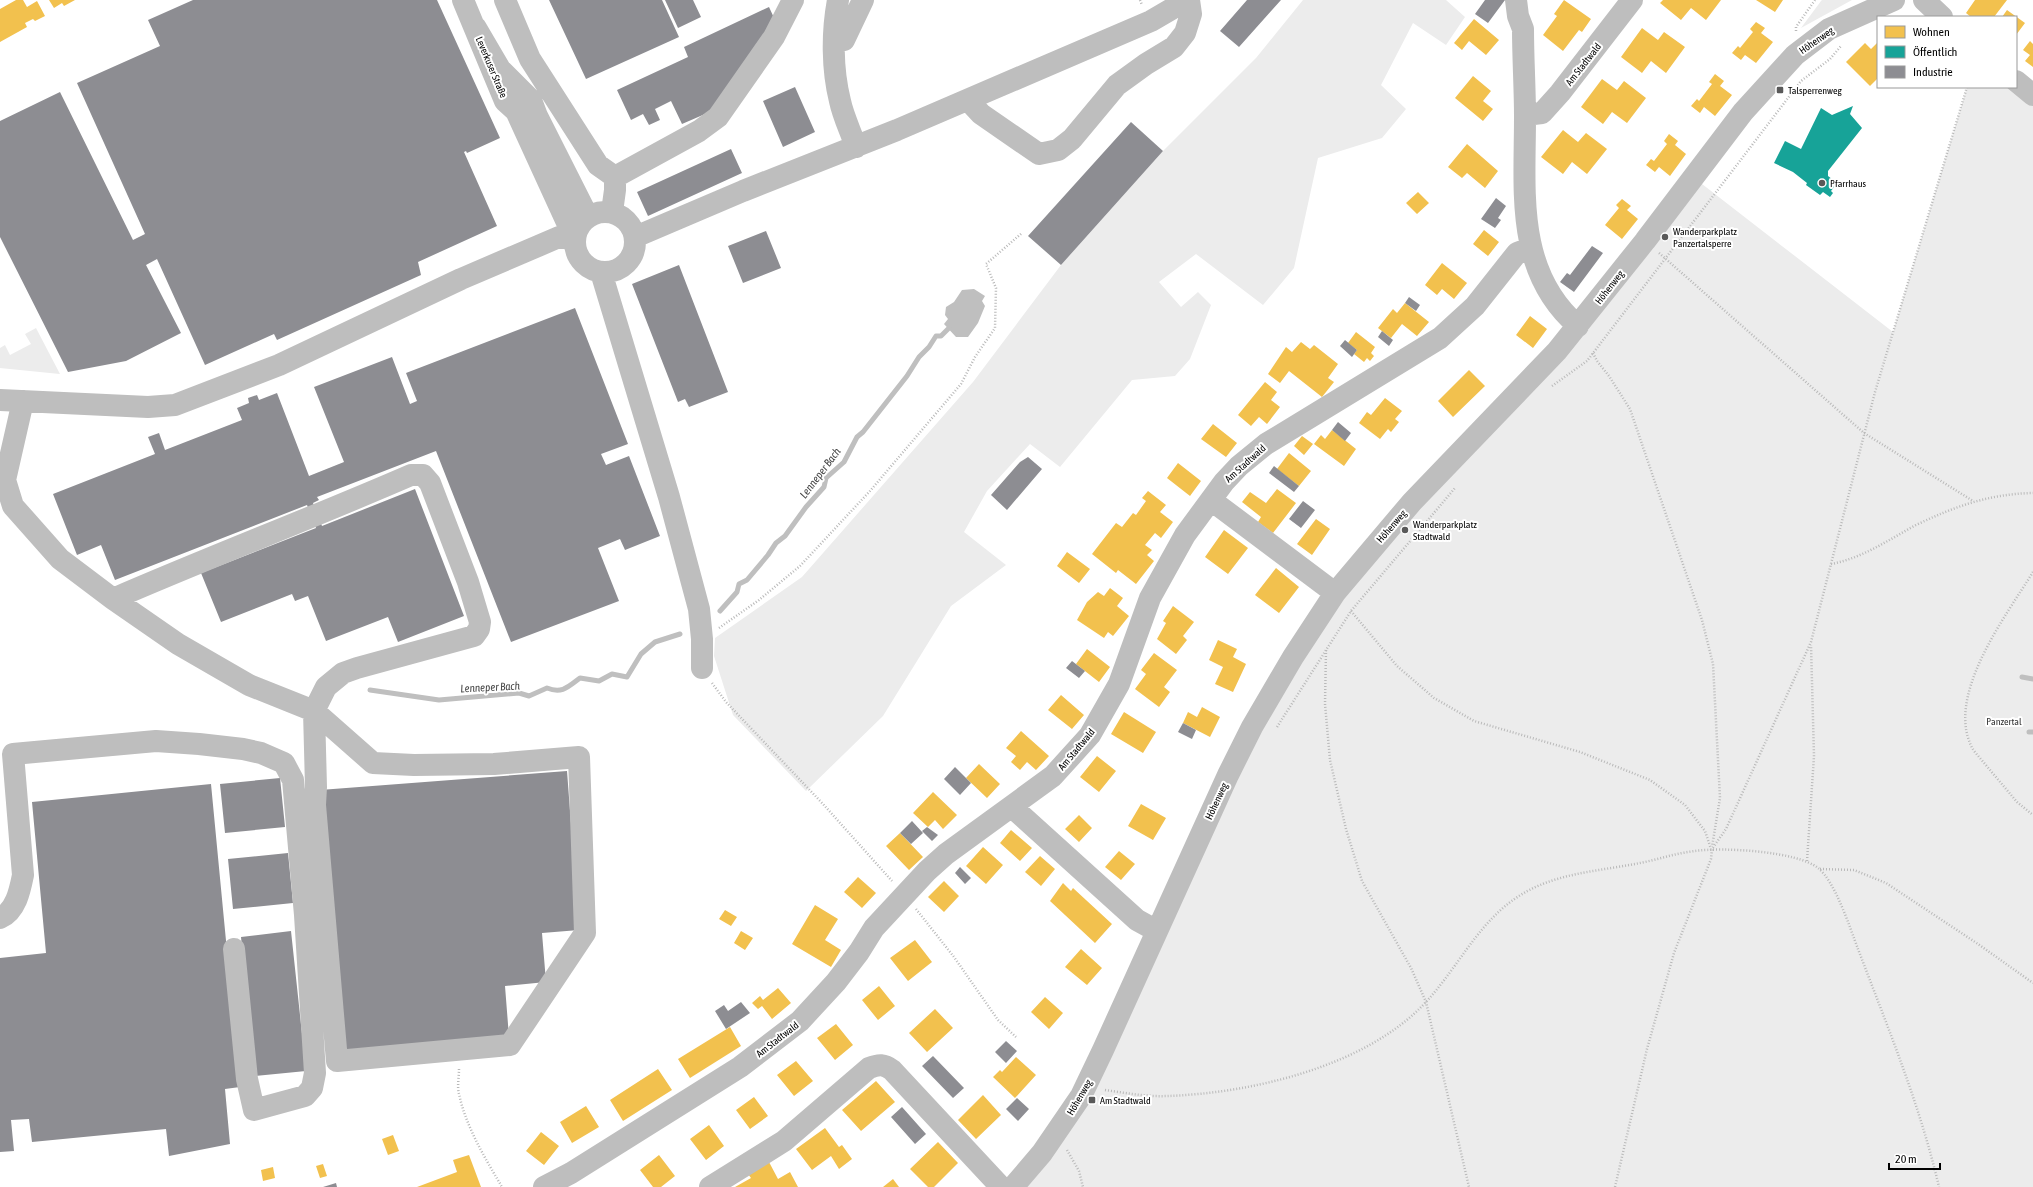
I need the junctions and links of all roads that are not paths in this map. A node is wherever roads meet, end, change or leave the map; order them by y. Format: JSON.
{"nodes":[{"id":1,"x":463,"y":0,"type":"edge"},
{"id":2,"x":505,"y":0,"type":"edge"},
{"id":3,"x":793,"y":0,"type":"edge"},
{"id":4,"x":838,"y":0,"type":"edge"},
{"id":5,"x":863,"y":0,"type":"edge"},
{"id":6,"x":1188,"y":0,"type":"edge"},
{"id":7,"x":1516,"y":0,"type":"edge"},
{"id":8,"x":1632,"y":0,"type":"edge"},
{"id":9,"x":1894,"y":0,"type":"edge"},
{"id":10,"x":1924,"y":0,"type":"edge"},
{"id":11,"x":1941,"y":16,"type":"edge"},
{"id":12,"x":834,"y":41,"type":"junction"},
{"id":13,"x":2017,"y":82,"type":"edge"},
{"id":14,"x":2033,"y":95,"type":"edge"},
{"id":15,"x":968,"y":100,"type":"junction"},
{"id":16,"x":523,"y":106,"type":"junction"},
{"id":17,"x":1525,"y":115,"type":"junction"},
{"id":18,"x":856,"y":147,"type":"junction"},
{"id":19,"x":615,"y":177,"type":"junction"},
{"id":20,"x":612,"y":212,"type":"junction"},
{"id":21,"x":588,"y":217,"type":"junction"},
{"id":22,"x":635,"y":237,"type":"junction"},
{"id":23,"x":574,"y":240,"type":"junction"},
{"id":24,"x":1530,"y":248,"type":"junction"},
{"id":25,"x":601,"y":272,"type":"junction"},
{"id":26,"x":1578,"y":326,"type":"junction"},
{"id":27,"x":0,"y":400,"type":"edge"},
{"id":28,"x":23,"y":401,"type":"junction"},
{"id":29,"x":1211,"y":500,"type":"junction"},
{"id":30,"x":1334,"y":594,"type":"junction"},
{"id":31,"x":113,"y":599,"type":"junction"},
{"id":32,"x":702,"y":668,"type":"road end"},
{"id":33,"x":314,"y":711,"type":"junction"},
{"id":34,"x":1012,"y":807,"type":"junction"},
{"id":35,"x":0,"y":918,"type":"edge"},
{"id":36,"x":1157,"y":931,"type":"junction"},
{"id":37,"x":234,"y":949,"type":"dead end"},
{"id":38,"x":544,"y":1187,"type":"edge"},
{"id":39,"x":710,"y":1187,"type":"edge"},
{"id":40,"x":1001,"y":1187,"type":"edge"},
{"id":41,"x":1014,"y":1187,"type":"edge"}],
"edges":[{"from":1,"to":16,"type":"street","name":"Leverkuser Straße"},
{"from":2,"to":19,"type":"street"},
{"from":3,"to":19,"type":"street"},
{"from":4,"to":12,"type":"street"},
{"from":5,"to":12,"type":"street"},
{"from":6,"to":15,"type":"street"},
{"from":6,"to":15,"type":"street"},
{"from":7,"to":17,"type":"street"},
{"from":8,"to":17,"type":"street","name":"Am Stadtwald"},
{"from":9,"to":26,"type":"street","name":"Höhenweg"},
{"from":10,"to":11,"type":"street"},
{"from":12,"to":18,"type":"street"},
{"from":13,"to":14,"type":"street"},
{"from":15,"to":18,"type":"street"},
{"from":16,"to":21,"type":"street"},
{"from":16,"to":23,"type":"street"},
{"from":17,"to":24,"type":"street"},
{"from":18,"to":22,"type":"street"},
{"from":19,"to":20,"type":"street"},
{"from":20,"to":21,"type":"street"},
{"from":20,"to":22,"type":"street"},
{"from":21,"to":23,"type":"street"},
{"from":22,"to":25,"type":"street"},
{"from":23,"to":25,"type":"street"},
{"from":23,"to":28,"type":"street"},
{"from":24,"to":26,"type":"street"},
{"from":24,"to":29,"type":"street","name":"Am Stadtwald"},
{"from":25,"to":32,"type":"street"},
{"from":26,"to":30,"type":"street","name":"Höhenweg"},
{"from":27,"to":28,"type":"street"},
{"from":28,"to":31,"type":"street"},
{"from":29,"to":30,"type":"street"},
{"from":29,"to":34,"type":"street","name":"Am Stadtwald"},
{"from":30,"to":36,"type":"street","name":"Höhenweg"},
{"from":31,"to":33,"type":"street"},
{"from":31,"to":33,"type":"street"},
{"from":33,"to":33,"type":"street"},
{"from":34,"to":36,"type":"street"},
{"from":34,"to":38,"type":"street","name":"Am Stadtwald"},
{"from":35,"to":37,"type":"street"},
{"from":36,"to":41,"type":"street","name":"Höhenweg"},
{"from":39,"to":40,"type":"street"}]}
